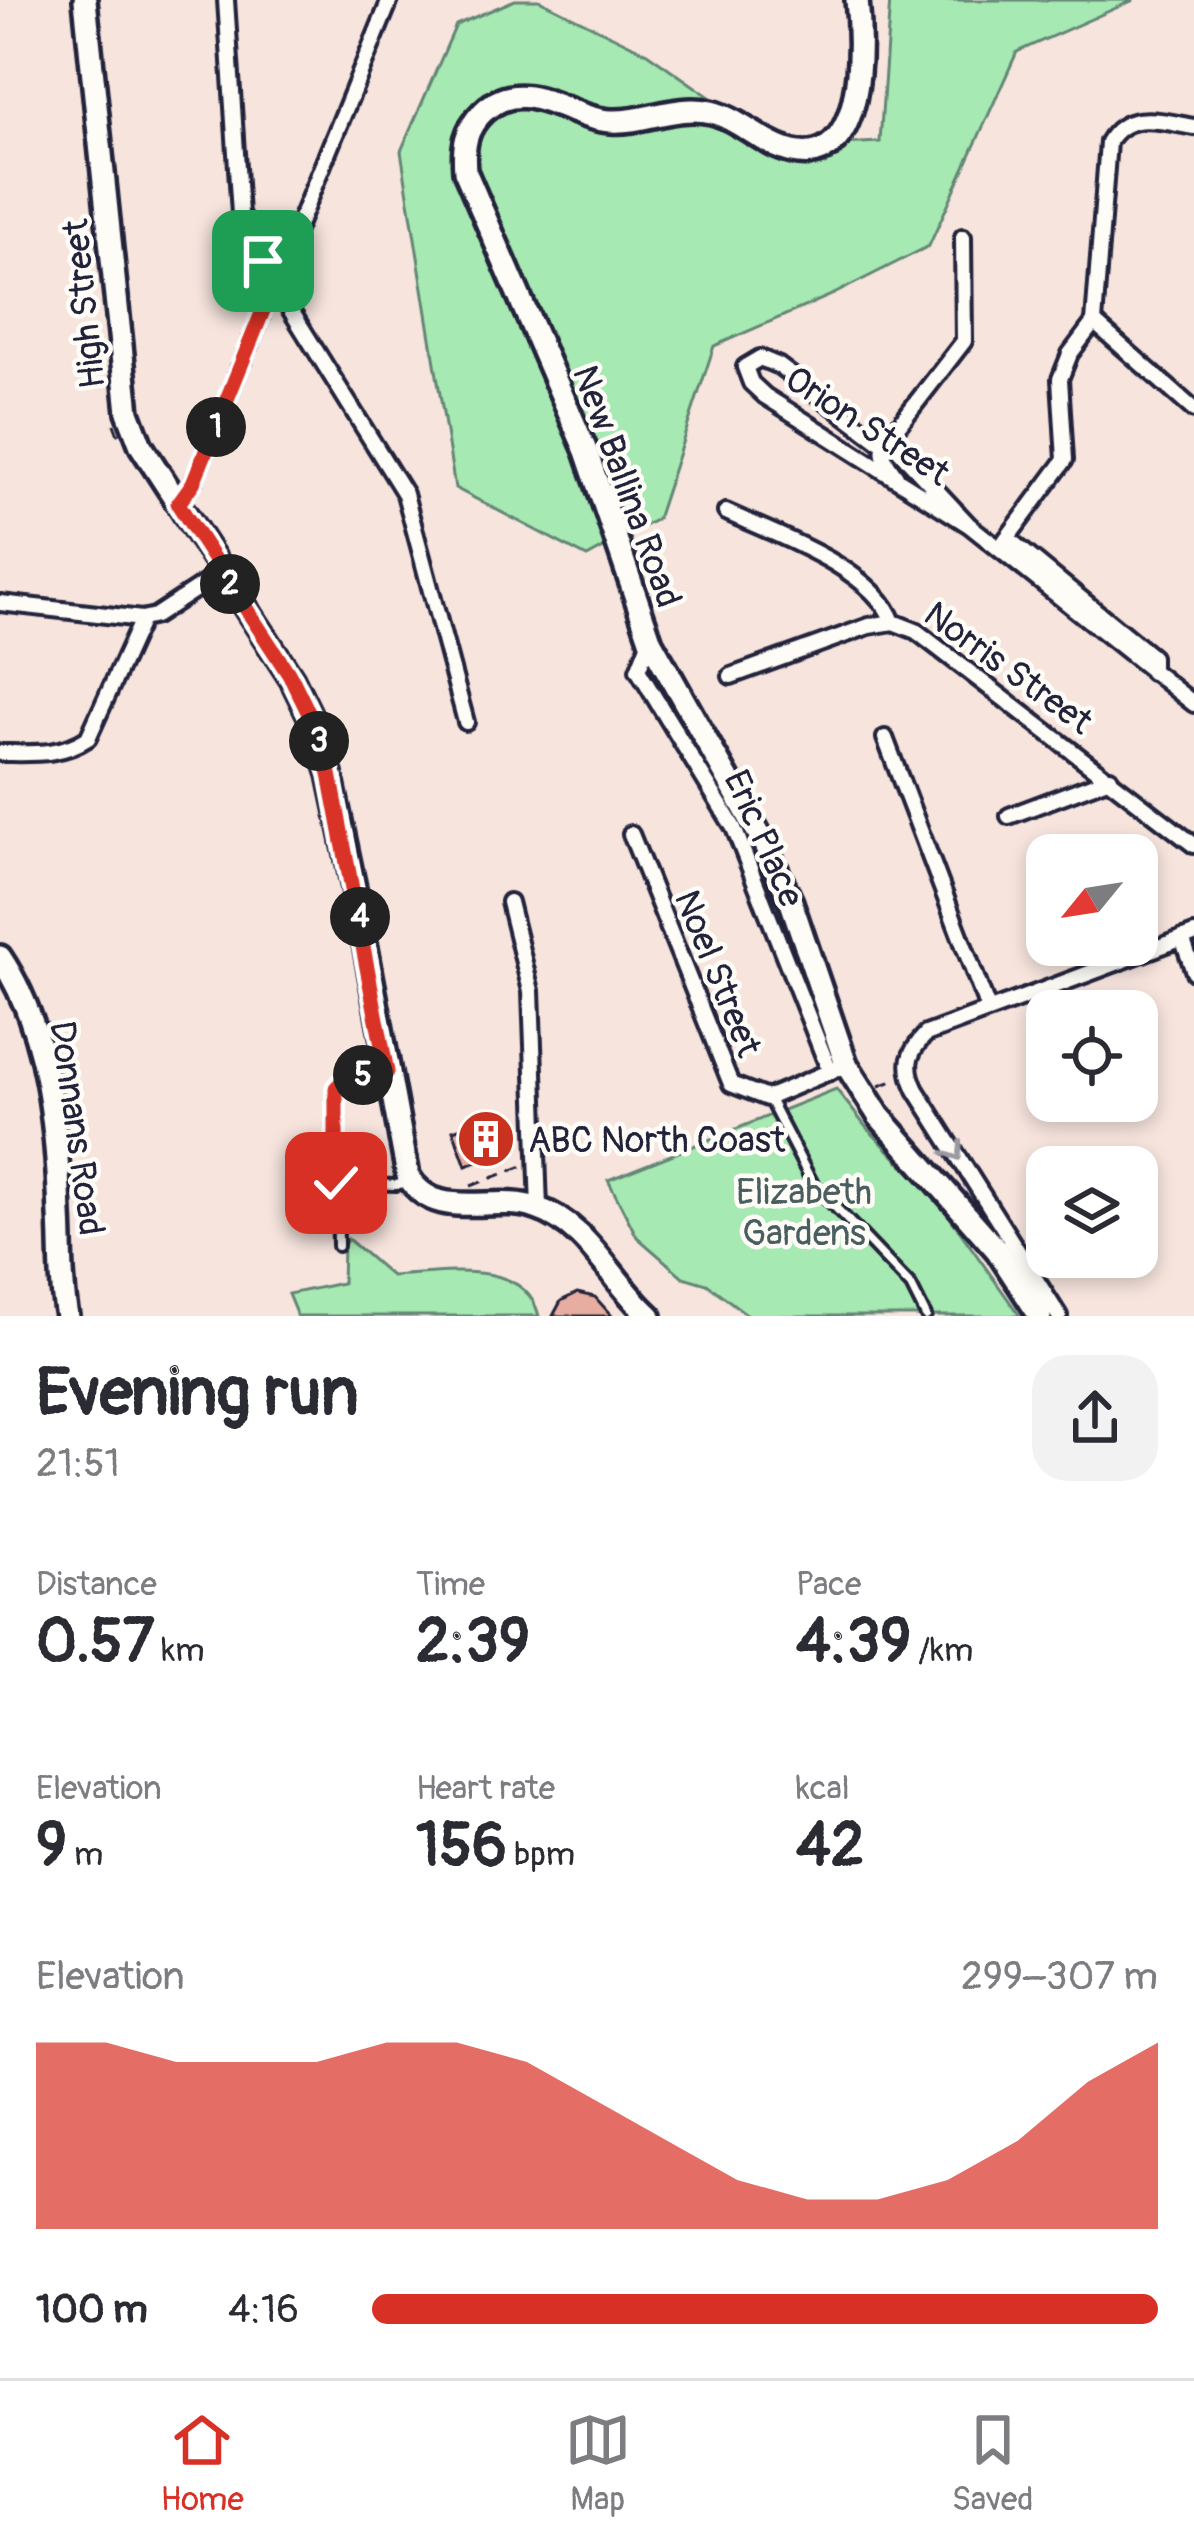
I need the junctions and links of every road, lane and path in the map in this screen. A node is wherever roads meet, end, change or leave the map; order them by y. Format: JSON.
{"nodes":[{"id":1,"x":85,"y":0,"type":"edge"},
{"id":2,"x":226,"y":0,"type":"edge"},
{"id":3,"x":390,"y":0,"type":"edge"},
{"id":4,"x":857,"y":0,"type":"edge"},
{"id":5,"x":1194,"y":127,"type":"edge"},
{"id":6,"x":963,"y":237,"type":"dead end"},
{"id":7,"x":275,"y":281,"type":"junction"},
{"id":8,"x":1094,"y":322,"type":"junction"},
{"id":9,"x":1194,"y":410,"type":"edge"},
{"id":10,"x":885,"y":443,"type":"junction"},
{"id":11,"x":901,"y":483,"type":"junction"},
{"id":12,"x":178,"y":504,"type":"junction"},
{"id":13,"x":726,"y":512,"type":"dead end"},
{"id":14,"x":969,"y":525,"type":"junction"},
{"id":15,"x":1003,"y":543,"type":"junction"},
{"id":16,"x":222,"y":572,"type":"junction"},
{"id":17,"x":0,"y":603,"type":"edge"},
{"id":18,"x":142,"y":620,"type":"junction"},
{"id":19,"x":893,"y":622,"type":"junction"},
{"id":20,"x":731,"y":676,"type":"dead end"},
{"id":21,"x":1194,"y":704,"type":"edge"},
{"id":22,"x":466,"y":722,"type":"dead end"},
{"id":23,"x":885,"y":738,"type":"dead end"},
{"id":24,"x":0,"y":753,"type":"edge"},
{"id":25,"x":1110,"y":778,"type":"junction"},
{"id":26,"x":1009,"y":816,"type":"dead end"},
{"id":27,"x":632,"y":834,"type":"dead end"},
{"id":28,"x":1194,"y":844,"type":"edge"},
{"id":29,"x":509,"y":902,"type":"dead end"},
{"id":30,"x":1188,"y":936,"type":"edge"},
{"id":31,"x":0,"y":957,"type":"edge"},
{"id":32,"x":1194,"y":972,"type":"edge"},
{"id":33,"x":988,"y":1009,"type":"junction"},
{"id":34,"x":838,"y":1068,"type":"junction"},
{"id":35,"x":387,"y":1072,"type":"junction"},
{"id":36,"x":905,"y":1076,"type":"dead end"},
{"id":37,"x":876,"y":1087,"type":"dead end"},
{"id":38,"x":768,"y":1097,"type":"junction"},
{"id":39,"x":531,"y":1167,"type":"dead end"},
{"id":40,"x":410,"y":1180,"type":"junction"},
{"id":41,"x":336,"y":1183,"type":"junction"},
{"id":42,"x":464,"y":1192,"type":"dead end"},
{"id":43,"x":538,"y":1208,"type":"junction"},
{"id":44,"x":338,"y":1246,"type":"dead end"},
{"id":45,"x":68,"y":1316,"type":"edge"},
{"id":46,"x":650,"y":1316,"type":"edge"},
{"id":47,"x":926,"y":1316,"type":"edge"},
{"id":48,"x":1040,"y":1316,"type":"edge"},
{"id":49,"x":1059,"y":1316,"type":"edge"}],
"edges":[{"from":1,"to":12,"type":"street","name":"High Street"},
{"from":2,"to":7,"type":"street"},
{"from":3,"to":7,"type":"street"},
{"from":4,"to":34,"type":"street","name":"New Ballina Road"},
{"from":5,"to":8,"type":"street"},
{"from":6,"to":10,"type":"street"},
{"from":7,"to":12,"type":"street"},
{"from":7,"to":22,"type":"street"},
{"from":8,"to":9,"type":"street"},
{"from":8,"to":15,"type":"street"},
{"from":10,"to":11,"type":"street"},
{"from":10,"to":11,"type":"street","name":"Orion Street"},
{"from":10,"to":14,"type":"street","name":"Orion Street"},
{"from":11,"to":14,"type":"street","name":"Orion Street"},
{"from":12,"to":16,"type":"street","name":"High Street"},
{"from":13,"to":19,"type":"street","name":"Norris Street"},
{"from":14,"to":15,"type":"street","name":"Orion Street"},
{"from":15,"to":21,"type":"street","name":"Orion Street"},
{"from":16,"to":18,"type":"street"},
{"from":16,"to":35,"type":"street","name":"High Street"},
{"from":17,"to":18,"type":"street"},
{"from":18,"to":24,"type":"street"},
{"from":19,"to":20,"type":"street"},
{"from":19,"to":25,"type":"street","name":"Norris Street"},
{"from":23,"to":33,"type":"street"},
{"from":25,"to":26,"type":"street"},
{"from":25,"to":28,"type":"street","name":"Norris Street"},
{"from":27,"to":38,"type":"street","name":"Noel Street"},
{"from":29,"to":43,"type":"street"},
{"from":30,"to":32,"type":"street"},
{"from":30,"to":33,"type":"street"},
{"from":31,"to":45,"type":"street","name":"Donnans Road"},
{"from":33,"to":49,"type":"street","one_way":true},
{"from":34,"to":38,"type":"street","name":"Noel Street"},
{"from":34,"to":48,"type":"street","name":"New Ballina Road"},
{"from":35,"to":40,"type":"street","name":"High Street"},
{"from":35,"to":41,"type":"lane"},
{"from":36,"to":37,"type":"path"},
{"from":38,"to":47,"type":"lane"},
{"from":39,"to":42,"type":"path"},
{"from":40,"to":41,"type":"lane"},
{"from":40,"to":43,"type":"street"},
{"from":41,"to":44,"type":"lane"},
{"from":43,"to":46,"type":"street"}]}
